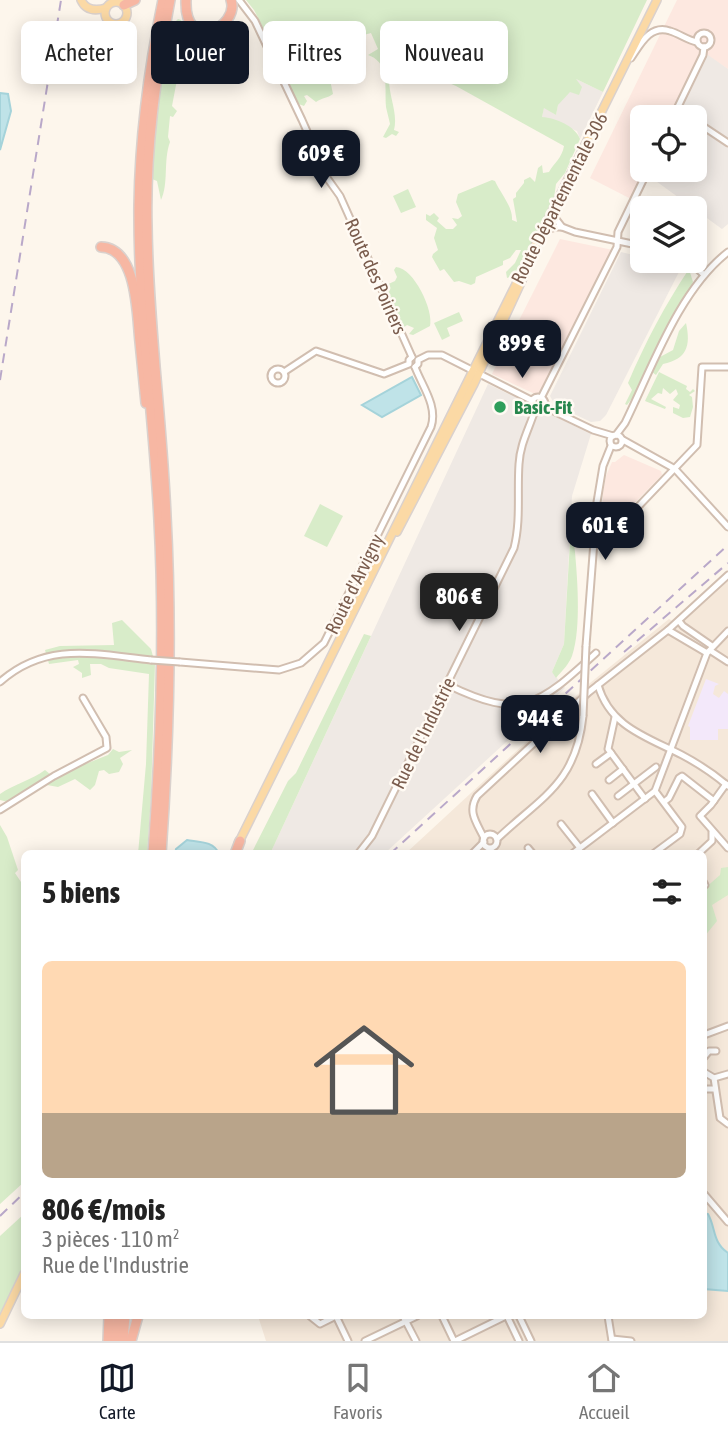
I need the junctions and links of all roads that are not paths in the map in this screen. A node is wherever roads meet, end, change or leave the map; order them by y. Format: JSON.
{"nodes":[{"id":1,"x":81,"y":0,"type":"edge"},
{"id":2,"x":135,"y":0,"type":"edge"},
{"id":3,"x":163,"y":0,"type":"edge"},
{"id":4,"x":170,"y":0,"type":"edge"},
{"id":5,"x":186,"y":0,"type":"edge"},
{"id":6,"x":235,"y":0,"type":"edge"},
{"id":7,"x":657,"y":0,"type":"edge"},
{"id":8,"x":124,"y":5,"type":"junction"},
{"id":9,"x":106,"y":8,"type":"junction"},
{"id":10,"x":697,"y":42,"type":"junction"},
{"id":11,"x":704,"y":47,"type":"junction"},
{"id":12,"x":624,"y":70,"type":"junction"},
{"id":13,"x":679,"y":105,"type":"edge"},
{"id":14,"x":707,"y":129,"type":"edge"},
{"id":15,"x":728,"y":143,"type":"edge"},
{"id":16,"x":642,"y":182,"type":"edge"},
{"id":17,"x":552,"y":214,"type":"junction"},
{"id":18,"x":562,"y":228,"type":"junction"},
{"id":19,"x":543,"y":231,"type":"junction"},
{"id":20,"x":617,"y":241,"type":"junction"},
{"id":21,"x":630,"y":244,"type":"edge"},
{"id":22,"x":101,"y":247,"type":"dead end"},
{"id":23,"x":728,"y":252,"type":"edge"},
{"id":24,"x":528,"y":262,"type":"junction"},
{"id":25,"x":703,"y":274,"type":"joint"},
{"id":26,"x":415,"y":358,"type":"junction"},
{"id":27,"x":412,"y":365,"type":"junction"},
{"id":28,"x":728,"y":367,"type":"edge"},
{"id":29,"x":476,"y":371,"type":"junction"},
{"id":30,"x":284,"y":372,"type":"dead end"},
{"id":31,"x":491,"y":379,"type":"junction"},
{"id":32,"x":474,"y":384,"type":"junction"},
{"id":33,"x":541,"y":398,"type":"junction"},
{"id":34,"x":533,"y":401,"type":"junction"},
{"id":35,"x":545,"y":407,"type":"junction"},
{"id":36,"x":535,"y":410,"type":"junction"},
{"id":37,"x":593,"y":430,"type":"junction"},
{"id":38,"x":618,"y":437,"type":"junction"},
{"id":39,"x":614,"y":446,"type":"junction"},
{"id":40,"x":634,"y":448,"type":"junction"},
{"id":41,"x":675,"y":469,"type":"junction"},
{"id":42,"x":634,"y":511,"type":"dead end"},
{"id":43,"x":159,"y":518,"type":"junction"},
{"id":44,"x":728,"y":527,"type":"edge"},
{"id":45,"x":382,"y":557,"type":"junction"},
{"id":46,"x":728,"y":575,"type":"edge"},
{"id":47,"x":679,"y":621,"type":"junction"},
{"id":48,"x":668,"y":630,"type":"junction"},
{"id":49,"x":728,"y":631,"type":"edge"},
{"id":50,"x":710,"y":650,"type":"junction"},
{"id":51,"x":596,"y":653,"type":"dead end"},
{"id":52,"x":728,"y":662,"type":"edge"},
{"id":53,"x":0,"y":682,"type":"edge"},
{"id":54,"x":448,"y":685,"type":"junction"},
{"id":55,"x":597,"y":685,"type":"junction"},
{"id":56,"x":589,"y":692,"type":"junction"},
{"id":57,"x":83,"y":698,"type":"dead end"},
{"id":58,"x":606,"y":705,"type":"junction"},
{"id":59,"x":615,"y":717,"type":"junction"},
{"id":60,"x":671,"y":750,"type":"junction"},
{"id":61,"x":611,"y":753,"type":"junction"},
{"id":62,"x":596,"y":764,"type":"dead end"},
{"id":63,"x":656,"y":767,"type":"dead end"},
{"id":64,"x":623,"y":769,"type":"junction"},
{"id":65,"x":608,"y":780,"type":"dead end"},
{"id":66,"x":634,"y":784,"type":"junction"},
{"id":67,"x":727,"y":785,"type":"edge"},
{"id":68,"x":655,"y":791,"type":"junction"},
{"id":69,"x":592,"y":794,"type":"dead end"},
{"id":70,"x":618,"y":796,"type":"dead end"},
{"id":71,"x":645,"y":799,"type":"junction"},
{"id":72,"x":714,"y":801,"type":"junction"},
{"id":73,"x":664,"y":802,"type":"junction"},
{"id":74,"x":0,"y":810,"type":"edge"},
{"id":75,"x":613,"y":823,"type":"junction"},
{"id":76,"x":562,"y":824,"type":"dead end"},
{"id":77,"x":712,"y":831,"type":"junction"},
{"id":78,"x":490,"y":840,"type":"junction"},
{"id":79,"x":240,"y":841,"type":"joint"},
{"id":80,"x":712,"y":841,"type":"junction"},
{"id":81,"x":726,"y":845,"type":"edge"},
{"id":82,"x":580,"y":848,"type":"junction"},
{"id":83,"x":153,"y":850,"type":"edge"},
{"id":84,"x":161,"y":850,"type":"edge"},
{"id":85,"x":236,"y":850,"type":"edge"},
{"id":86,"x":361,"y":850,"type":"edge"},
{"id":87,"x":479,"y":850,"type":"edge"},
{"id":88,"x":496,"y":850,"type":"edge"},
{"id":89,"x":577,"y":850,"type":"edge"},
{"id":90,"x":658,"y":850,"type":"edge"},
{"id":91,"x":702,"y":850,"type":"edge"},
{"id":92,"x":728,"y":1026,"type":"edge"},
{"id":93,"x":707,"y":1034,"type":"edge"},
{"id":94,"x":716,"y":1051,"type":"dead end"},
{"id":95,"x":707,"y":1053,"type":"edge"},
{"id":96,"x":707,"y":1074,"type":"edge"},
{"id":97,"x":728,"y":1074,"type":"edge"},
{"id":98,"x":714,"y":1078,"type":"junction"},
{"id":99,"x":715,"y":1089,"type":"junction"},
{"id":100,"x":707,"y":1090,"type":"edge"},
{"id":101,"x":728,"y":1124,"type":"edge"},
{"id":102,"x":707,"y":1198,"type":"edge"},
{"id":103,"x":728,"y":1222,"type":"edge"},
{"id":104,"x":21,"y":1280,"type":"edge"},
{"id":105,"x":21,"y":1288,"type":"edge"},
{"id":106,"x":21,"y":1292,"type":"edge"},
{"id":107,"x":18,"y":1296,"type":"junction"},
{"id":108,"x":109,"y":1319,"type":"edge"},
{"id":109,"x":118,"y":1319,"type":"edge"},
{"id":110,"x":125,"y":1319,"type":"edge"},
{"id":111,"x":137,"y":1319,"type":"edge"},
{"id":112,"x":314,"y":1319,"type":"edge"},
{"id":113,"x":330,"y":1319,"type":"edge"},
{"id":114,"x":337,"y":1319,"type":"edge"},
{"id":115,"x":405,"y":1319,"type":"edge"},
{"id":116,"x":444,"y":1319,"type":"edge"},
{"id":117,"x":501,"y":1319,"type":"edge"},
{"id":118,"x":508,"y":1319,"type":"edge"},
{"id":119,"x":520,"y":1319,"type":"edge"},
{"id":120,"x":608,"y":1319,"type":"edge"},
{"id":121,"x":0,"y":1324,"type":"edge"},
{"id":122,"x":0,"y":1331,"type":"edge"},
{"id":123,"x":612,"y":1340,"type":"edge"},
{"id":124,"x":108,"y":1341,"type":"edge"},
{"id":125,"x":116,"y":1341,"type":"edge"},
{"id":126,"x":123,"y":1341,"type":"edge"},
{"id":127,"x":131,"y":1341,"type":"edge"},
{"id":128,"x":348,"y":1341,"type":"edge"},
{"id":129,"x":365,"y":1341,"type":"edge"},
{"id":130,"x":416,"y":1341,"type":"edge"},
{"id":131,"x":455,"y":1341,"type":"edge"},
{"id":132,"x":519,"y":1341,"type":"edge"},
{"id":133,"x":531,"y":1341,"type":"edge"},
{"id":134,"x":631,"y":1341,"type":"edge"}],
"edges":[{"from":1,"to":9,"type":"main road"},
{"from":2,"to":8,"type":"highway"},
{"from":3,"to":43,"type":"highway"},
{"from":4,"to":84,"type":"highway"},
{"from":5,"to":6,"type":"highway"},
{"from":6,"to":26,"type":"street","name":"Route des Poiriers"},
{"from":7,"to":12,"type":"main road"},
{"from":8,"to":9,"type":"main road"},
{"from":8,"to":9,"type":"main road"},
{"from":10,"to":11,"type":"street"},
{"from":10,"to":11,"type":"street"},
{"from":10,"to":12,"type":"street"},
{"from":11,"to":13,"type":"street"},
{"from":12,"to":17,"type":"main road","name":"Route Départementale 306"},
{"from":14,"to":15,"type":"street"},
{"from":16,"to":20,"type":"street"},
{"from":17,"to":18,"type":"street"},
{"from":17,"to":19,"type":"main road","name":"Route Départementale 306"},
{"from":18,"to":19,"type":"street"},
{"from":18,"to":20,"type":"street"},
{"from":19,"to":24,"type":"main road","name":"Route Départementale 306"},
{"from":20,"to":21,"type":"street"},
{"from":20,"to":33,"type":"street"},
{"from":22,"to":43,"type":"highway"},
{"from":23,"to":25,"type":"street"},
{"from":24,"to":29,"type":"main road","name":"Route Départementale 306"},
{"from":24,"to":29,"type":"main road"},
{"from":25,"to":38,"type":"street"},
{"from":26,"to":27,"type":"street"},
{"from":26,"to":29,"type":"street"},
{"from":27,"to":30,"type":"street"},
{"from":27,"to":53,"type":"street","name":"Route d'Arvigny","bridge":true},
{"from":28,"to":41,"type":"street"},
{"from":29,"to":31,"type":"street"},
{"from":29,"to":32,"type":"main road"},
{"from":29,"to":45,"type":"main road"},
{"from":31,"to":32,"type":"street"},
{"from":31,"to":34,"type":"street"},
{"from":32,"to":45,"type":"main road"},
{"from":33,"to":34,"type":"street"},
{"from":33,"to":35,"type":"street"},
{"from":34,"to":36,"type":"street"},
{"from":35,"to":36,"type":"street"},
{"from":35,"to":37,"type":"street"},
{"from":36,"to":54,"type":"street","name":"Rue de l'Industrie"},
{"from":37,"to":38,"type":"street"},
{"from":37,"to":39,"type":"street"},
{"from":38,"to":39,"type":"street"},
{"from":38,"to":39,"type":"street"},
{"from":38,"to":40,"type":"street"},
{"from":39,"to":40,"type":"street"},
{"from":39,"to":78,"type":"street","bridge":true},
{"from":40,"to":41,"type":"street"},
{"from":41,"to":42,"type":"street"},
{"from":41,"to":44,"type":"street"},
{"from":43,"to":83,"type":"highway"},
{"from":45,"to":79,"type":"main road"},
{"from":46,"to":47,"type":"street"},
{"from":47,"to":48,"type":"street"},
{"from":47,"to":50,"type":"street"},
{"from":48,"to":50,"type":"street"},
{"from":48,"to":55,"type":"street"},
{"from":49,"to":50,"type":"street"},
{"from":50,"to":52,"type":"street"},
{"from":50,"to":60,"type":"street"},
{"from":51,"to":54,"type":"street"},
{"from":54,"to":86,"type":"street","name":"Rue de l'Industrie"},
{"from":55,"to":56,"type":"street"},
{"from":55,"to":58,"type":"street"},
{"from":56,"to":58,"type":"street"},
{"from":56,"to":78,"type":"street"},
{"from":57,"to":74,"type":"street"},
{"from":58,"to":59,"type":"street"},
{"from":59,"to":60,"type":"street"},
{"from":59,"to":61,"type":"street"},
{"from":60,"to":67,"type":"street"},
{"from":60,"to":68,"type":"street"},
{"from":61,"to":62,"type":"street"},
{"from":61,"to":64,"type":"street"},
{"from":63,"to":66,"type":"street"},
{"from":64,"to":65,"type":"street"},
{"from":64,"to":66,"type":"street"},
{"from":66,"to":70,"type":"street"},
{"from":66,"to":71,"type":"street"},
{"from":67,"to":72,"type":"street"},
{"from":68,"to":71,"type":"street"},
{"from":68,"to":73,"type":"street"},
{"from":69,"to":75,"type":"street"},
{"from":71,"to":75,"type":"street"},
{"from":72,"to":73,"type":"street"},
{"from":72,"to":77,"type":"street"},
{"from":73,"to":90,"type":"street"},
{"from":75,"to":82,"type":"street"},
{"from":76,"to":82,"type":"street"},
{"from":77,"to":80,"type":"street"},
{"from":77,"to":81,"type":"street"},
{"from":78,"to":87,"type":"street"},
{"from":78,"to":88,"type":"street"},
{"from":79,"to":85,"type":"highway"},
{"from":80,"to":81,"type":"street"},
{"from":80,"to":91,"type":"street"},
{"from":82,"to":89,"type":"street"},
{"from":92,"to":93,"type":"street"},
{"from":94,"to":95,"type":"street"},
{"from":96,"to":98,"type":"street"},
{"from":97,"to":98,"type":"street"},
{"from":98,"to":99,"type":"street"},
{"from":99,"to":100,"type":"street"},
{"from":99,"to":101,"type":"street"},
{"from":102,"to":103,"type":"street"},
{"from":104,"to":121,"type":"main road"},
{"from":105,"to":107,"type":"main road"},
{"from":106,"to":107,"type":"main road"},
{"from":107,"to":122,"type":"main road"},
{"from":108,"to":124,"type":"highway"},
{"from":109,"to":125,"type":"highway"},
{"from":110,"to":126,"type":"highway"},
{"from":111,"to":127,"type":"highway"},
{"from":112,"to":113,"type":"street"},
{"from":114,"to":128,"type":"street"},
{"from":115,"to":129,"type":"street"},
{"from":115,"to":130,"type":"street"},
{"from":116,"to":131,"type":"street"},
{"from":117,"to":131,"type":"street"},
{"from":118,"to":132,"type":"street"},
{"from":119,"to":133,"type":"street"},
{"from":120,"to":123,"type":"street"},
{"from":123,"to":134,"type":"street"}]}
